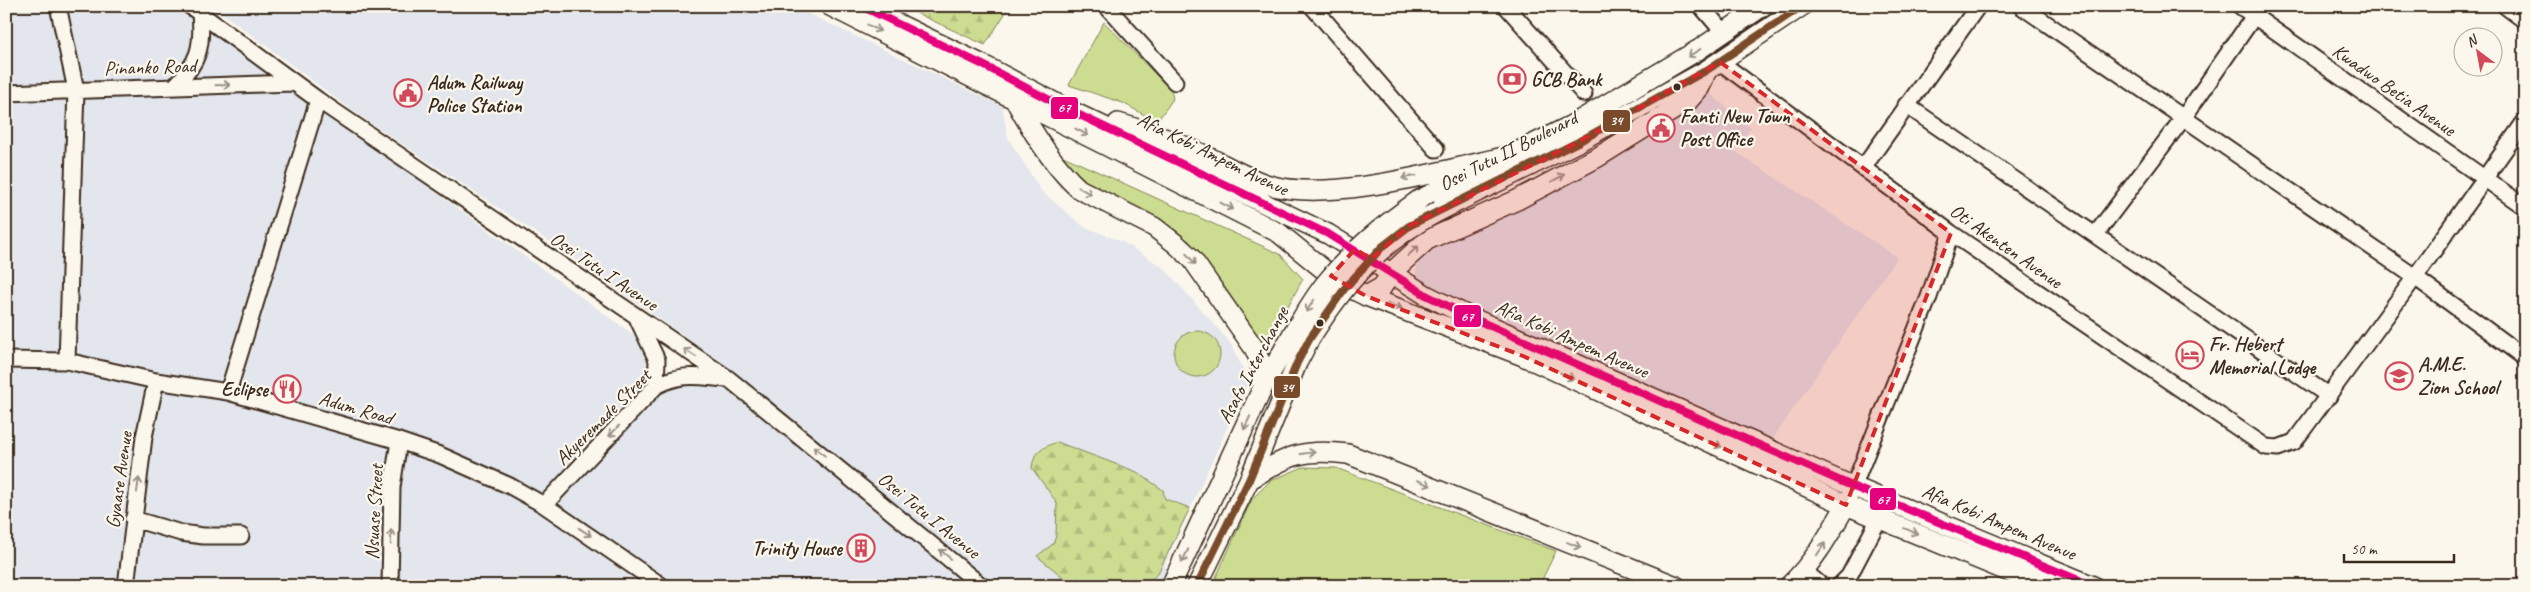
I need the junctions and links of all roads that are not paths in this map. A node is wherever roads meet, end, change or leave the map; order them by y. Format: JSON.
{"nodes":[{"id":1,"x":58,"y":6,"type":"edge"},
{"id":2,"x":830,"y":6,"type":"edge"},
{"id":3,"x":861,"y":6,"type":"edge"},
{"id":4,"x":1312,"y":6,"type":"edge"},
{"id":5,"x":1506,"y":6,"type":"edge"},
{"id":6,"x":1701,"y":6,"type":"edge"},
{"id":7,"x":1763,"y":6,"type":"edge"},
{"id":8,"x":1802,"y":6,"type":"edge"},
{"id":9,"x":1978,"y":6,"type":"edge"},
{"id":10,"x":2021,"y":6,"type":"edge"},
{"id":11,"x":2240,"y":6,"type":"edge"},
{"id":12,"x":2505,"y":6,"type":"edge"},
{"id":13,"x":1109,"y":7,"type":"edge"},
{"id":14,"x":195,"y":10,"type":"edge"},
{"id":15,"x":2257,"y":11,"type":"edge"},
{"id":16,"x":2525,"y":21,"type":"edge"},
{"id":17,"x":1724,"y":33,"type":"junction"},
{"id":18,"x":1714,"y":66,"type":"junction"},
{"id":19,"x":294,"y":82,"type":"junction"},
{"id":20,"x":1175,"y":82,"type":"dead end"},
{"id":21,"x":175,"y":86,"type":"junction"},
{"id":22,"x":76,"y":90,"type":"junction"},
{"id":23,"x":6,"y":93,"type":"edge"},
{"id":24,"x":1584,"y":94,"type":"dead end"},
{"id":25,"x":1014,"y":98,"type":"junction"},
{"id":26,"x":318,"y":100,"type":"junction"},
{"id":27,"x":1906,"y":105,"type":"junction"},
{"id":28,"x":1067,"y":109,"type":"junction"},
{"id":29,"x":2184,"y":117,"type":"junction"},
{"id":30,"x":2525,"y":121,"type":"edge"},
{"id":31,"x":1574,"y":134,"type":"junction"},
{"id":32,"x":1436,"y":148,"type":"dead end"},
{"id":33,"x":1508,"y":156,"type":"junction"},
{"id":34,"x":1863,"y":168,"type":"junction"},
{"id":35,"x":2485,"y":178,"type":"junction"},
{"id":36,"x":1419,"y":200,"type":"joint"},
{"id":37,"x":2525,"y":207,"type":"edge"},
{"id":38,"x":1439,"y":211,"type":"joint"},
{"id":39,"x":1951,"y":233,"type":"junction"},
{"id":40,"x":2096,"y":234,"type":"junction"},
{"id":41,"x":1392,"y":272,"type":"junction"},
{"id":42,"x":2415,"y":277,"type":"junction"},
{"id":43,"x":1366,"y":296,"type":"junction"},
{"id":44,"x":637,"y":318,"type":"junction"},
{"id":45,"x":2525,"y":358,"type":"edge"},
{"id":46,"x":6,"y":360,"type":"edge"},
{"id":47,"x":67,"y":361,"type":"junction"},
{"id":48,"x":729,"y":379,"type":"junction"},
{"id":49,"x":156,"y":381,"type":"junction"},
{"id":50,"x":656,"y":386,"type":"junction"},
{"id":51,"x":1263,"y":387,"type":"junction"},
{"id":52,"x":228,"y":392,"type":"junction"},
{"id":53,"x":2329,"y":396,"type":"junction"},
{"id":54,"x":399,"y":441,"type":"junction"},
{"id":55,"x":1249,"y":480,"type":"junction"},
{"id":56,"x":1854,"y":487,"type":"junction"},
{"id":57,"x":544,"y":505,"type":"junction"},
{"id":58,"x":1846,"y":505,"type":"junction"},
{"id":59,"x":133,"y":518,"type":"junction"},
{"id":60,"x":1880,"y":519,"type":"junction"},
{"id":61,"x":241,"y":536,"type":"dead end"},
{"id":62,"x":1804,"y":571,"type":"junction"},
{"id":63,"x":652,"y":583,"type":"edge"},
{"id":64,"x":126,"y":586,"type":"edge"},
{"id":65,"x":390,"y":586,"type":"edge"},
{"id":66,"x":982,"y":586,"type":"edge"},
{"id":67,"x":1171,"y":586,"type":"edge"},
{"id":68,"x":1197,"y":586,"type":"edge"},
{"id":69,"x":1676,"y":586,"type":"edge"},
{"id":70,"x":1789,"y":586,"type":"edge"},
{"id":71,"x":1822,"y":586,"type":"edge"},
{"id":72,"x":1840,"y":586,"type":"edge"},
{"id":73,"x":2044,"y":586,"type":"edge"},
{"id":74,"x":2093,"y":586,"type":"edge"}],
"edges":[{"from":1,"to":22,"type":"street"},
{"from":2,"to":25,"type":"main road","name":"Afia Kobi Ampem Avenue","one_way":true},
{"from":3,"to":28,"type":"main road","name":"Afia Kobi Ampem Avenue"},
{"from":4,"to":32,"type":"street"},
{"from":5,"to":24,"type":"street"},
{"from":6,"to":17,"type":"street"},
{"from":7,"to":17,"type":"main road","name":"Osei Tutu II Boulevard"},
{"from":8,"to":18,"type":"main road","name":"Osei Tutu II Boulevard"},
{"from":9,"to":27,"type":"street"},
{"from":10,"to":29,"type":"street"},
{"from":11,"to":15,"type":"street","name":"Kwadwo Betia Avenue"},
{"from":12,"to":16,"type":"street"},
{"from":13,"to":20,"type":"street"},
{"from":14,"to":19,"type":"street","name":"Osei Tutu I Avenue"},
{"from":14,"to":21,"type":"street"},
{"from":15,"to":29,"type":"street"},
{"from":15,"to":35,"type":"street","name":"Kwadwo Betia Avenue"},
{"from":17,"to":31,"type":"main road","name":"Osei Tutu II Boulevard","one_way":true},
{"from":18,"to":31,"type":"main road","name":"Osei Tutu II Boulevard"},
{"from":18,"to":34,"type":"street","name":"Oti Akenten Avenue"},
{"from":41,"to":18,"type":"main road","one_way":true},
{"from":21,"to":19,"type":"street","name":"Pinanko Road","one_way":true},
{"from":19,"to":26,"type":"street","name":"Osei Tutu I Avenue"},
{"from":21,"to":22,"type":"street","name":"Pinanko Road"},
{"from":22,"to":23,"type":"street","name":"Pinanko Road"},
{"from":22,"to":47,"type":"street"},
{"from":25,"to":43,"type":"main road","name":"Afia Kobi Ampem Avenue","one_way":true},
{"from":25,"to":51,"type":"main road","one_way":true},
{"from":26,"to":44,"type":"street","name":"Osei Tutu I Avenue"},
{"from":26,"to":52,"type":"street"},
{"from":27,"to":34,"type":"street"},
{"from":27,"to":40,"type":"street"},
{"from":33,"to":28,"type":"main road","one_way":true},
{"from":28,"to":41,"type":"main road","name":"Afia Kobi Ampem Avenue"},
{"from":29,"to":40,"type":"street"},
{"from":29,"to":42,"type":"street"},
{"from":30,"to":35,"type":"street"},
{"from":31,"to":33,"type":"main road","name":"Osei Tutu II Boulevard"},
{"from":31,"to":38,"type":"main road","name":"Osei Tutu II Boulevard"},
{"from":33,"to":36,"type":"main road","name":"Osei Tutu II Boulevard"},
{"from":34,"to":39,"type":"street","name":"Oti Akenten Avenue"},
{"from":35,"to":37,"type":"street","name":"Kwadwo Betia Avenue"},
{"from":35,"to":42,"type":"street"},
{"from":36,"to":51,"type":"main road","name":"Asafo Interchange","one_way":true,"bridge":true},
{"from":38,"to":55,"type":"main road","name":"Asafo Interchange","bridge":true},
{"from":39,"to":53,"type":"street","name":"Oti Akenten Avenue"},
{"from":39,"to":56,"type":"street"},
{"from":40,"to":53,"type":"street"},
{"from":41,"to":43,"type":"main road"},
{"from":41,"to":56,"type":"main road","name":"Afia Kobi Ampem Avenue"},
{"from":42,"to":45,"type":"street"},
{"from":42,"to":53,"type":"street"},
{"from":43,"to":58,"type":"main road","name":"Afia Kobi Ampem Avenue","one_way":true},
{"from":48,"to":44,"type":"street","name":"Osei Tutu I Avenue","one_way":true},
{"from":44,"to":50,"type":"street"},
{"from":46,"to":47,"type":"street","name":"Adum Road"},
{"from":47,"to":49,"type":"street","name":"Adum Road"},
{"from":48,"to":50,"type":"street","name":"Akyeremade Street"},
{"from":66,"to":48,"type":"street","name":"Osei Tutu I Avenue","one_way":true},
{"from":49,"to":52,"type":"street","name":"Adum Road"},
{"from":59,"to":49,"type":"street","name":"Gyaase Avenue","one_way":true},
{"from":50,"to":57,"type":"street","name":"Akyeremade Street","one_way":true},
{"from":51,"to":67,"type":"main road","name":"Asafo Interchange","one_way":true},
{"from":52,"to":54,"type":"street","name":"Adum Road"},
{"from":54,"to":57,"type":"street","name":"Adum Road"},
{"from":65,"to":54,"type":"street","name":"Nsuase Street","one_way":true},
{"from":55,"to":68,"type":"main road","name":"Asafo Interchange"},
{"from":55,"to":69,"type":"main road","one_way":true},
{"from":56,"to":58,"type":"street"},
{"from":56,"to":74,"type":"main road","name":"Afia Kobi Ampem Avenue"},
{"from":57,"to":63,"type":"street","name":"Adum Road","one_way":true},
{"from":58,"to":60,"type":"main road","name":"Afia Kobi Ampem Avenue"},
{"from":62,"to":58,"type":"main road","one_way":true},
{"from":59,"to":61,"type":"street"},
{"from":59,"to":64,"type":"street","name":"Gyaase Avenue"},
{"from":60,"to":72,"type":"street"},
{"from":60,"to":73,"type":"main road","name":"Afia Kobi Ampem Avenue","one_way":true},
{"from":62,"to":70,"type":"main road"},
{"from":62,"to":71,"type":"street"}]}
